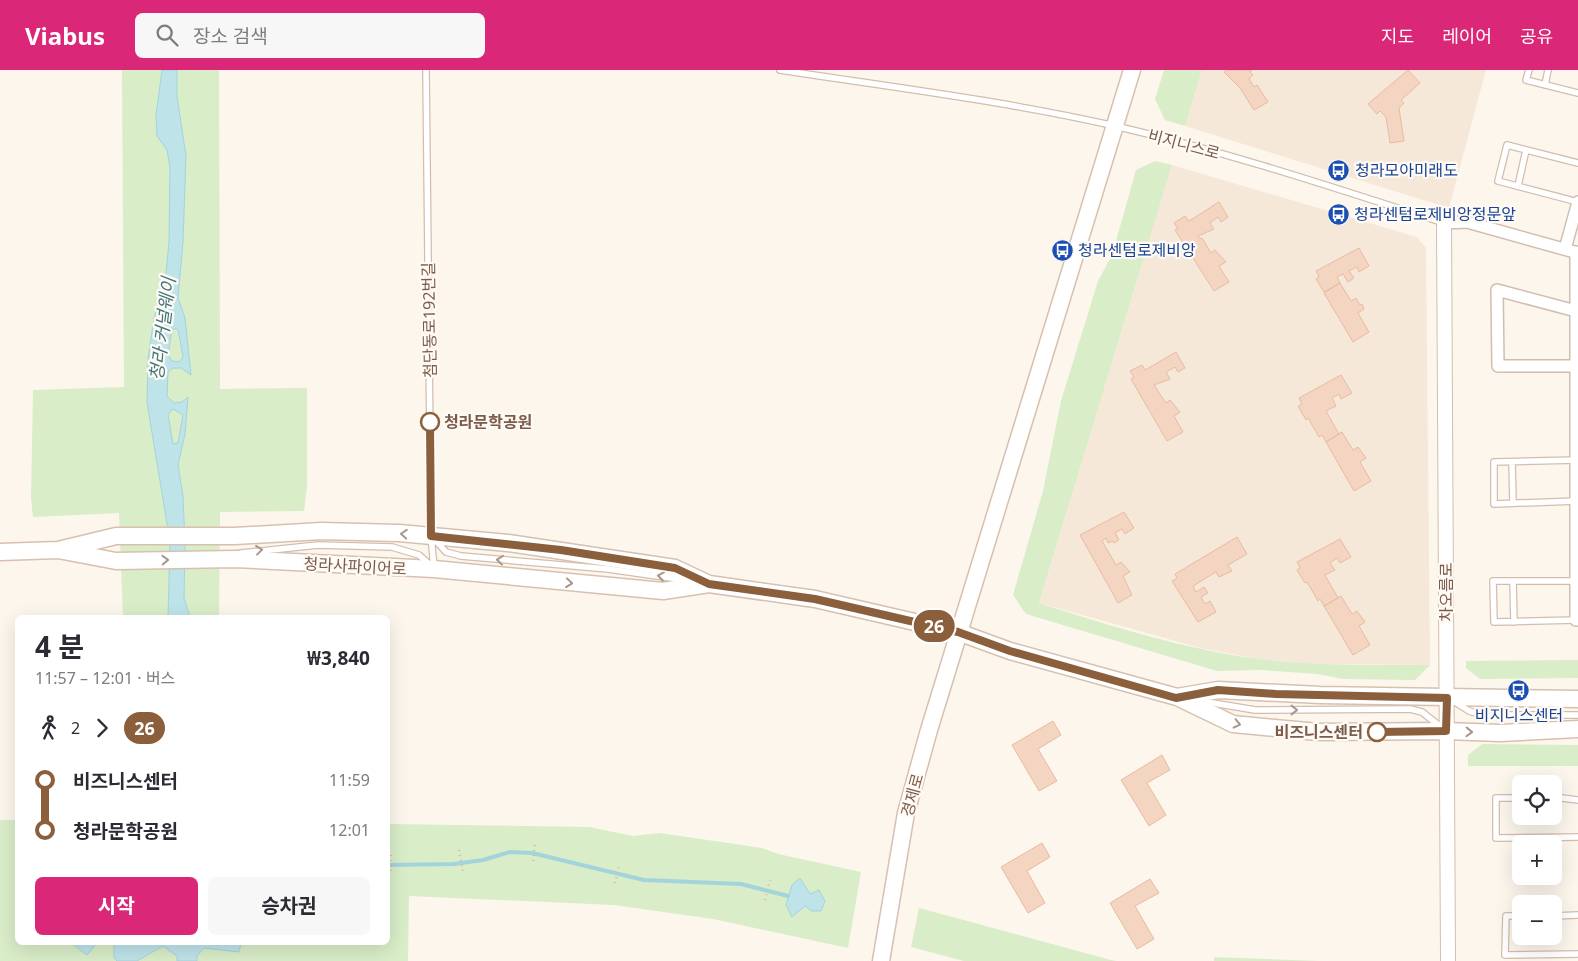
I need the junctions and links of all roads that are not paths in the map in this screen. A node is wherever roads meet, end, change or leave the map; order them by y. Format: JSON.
{"nodes":[{"id":1,"x":426,"y":70,"type":"edge"},
{"id":2,"x":780,"y":70,"type":"edge"},
{"id":3,"x":1132,"y":70,"type":"edge"},
{"id":4,"x":1529,"y":70,"type":"edge"},
{"id":5,"x":1548,"y":70,"type":"edge"},
{"id":6,"x":1544,"y":85,"type":"junction"},
{"id":7,"x":1578,"y":94,"type":"edge"},
{"id":8,"x":1115,"y":126,"type":"junction"},
{"id":9,"x":1526,"y":150,"type":"junction"},
{"id":10,"x":1578,"y":163,"type":"edge"},
{"id":11,"x":1518,"y":186,"type":"junction"},
{"id":12,"x":1578,"y":202,"type":"edge"},
{"id":13,"x":1444,"y":223,"type":"junction"},
{"id":14,"x":1573,"y":251,"type":"edge"},
{"id":15,"x":1576,"y":311,"type":"junction"},
{"id":16,"x":1577,"y":323,"type":"edge"},
{"id":17,"x":1577,"y":366,"type":"edge"},
{"id":18,"x":1577,"y":460,"type":"edge"},
{"id":19,"x":1512,"y":462,"type":"junction"},
{"id":20,"x":1577,"y":501,"type":"edge"},
{"id":21,"x":1513,"y":503,"type":"junction"},
{"id":22,"x":431,"y":536,"type":"junction"},
{"id":23,"x":58,"y":550,"type":"junction"},
{"id":24,"x":0,"y":552,"type":"edge"},
{"id":25,"x":211,"y":559,"type":"junction"},
{"id":26,"x":434,"y":569,"type":"junction"},
{"id":27,"x":1577,"y":576,"type":"edge"},
{"id":28,"x":1513,"y":581,"type":"junction"},
{"id":29,"x":709,"y":584,"type":"junction"},
{"id":30,"x":1577,"y":620,"type":"edge"},
{"id":31,"x":1514,"y":622,"type":"junction"},
{"id":32,"x":958,"y":632,"type":"junction"},
{"id":33,"x":1176,"y":698,"type":"junction"},
{"id":34,"x":1447,"y":698,"type":"junction"},
{"id":35,"x":1578,"y":699,"type":"edge"},
{"id":36,"x":1578,"y":715,"type":"edge"},
{"id":37,"x":1578,"y":729,"type":"edge"},
{"id":38,"x":1446,"y":731,"type":"junction"},
{"id":39,"x":1512,"y":798,"type":"edge"},
{"id":40,"x":1562,"y":798,"type":"edge"},
{"id":41,"x":1578,"y":800,"type":"edge"},
{"id":42,"x":1578,"y":837,"type":"edge"},
{"id":43,"x":1578,"y":915,"type":"edge"},
{"id":44,"x":1512,"y":916,"type":"edge"},
{"id":45,"x":1562,"y":916,"type":"edge"},
{"id":46,"x":1578,"y":954,"type":"edge"},
{"id":47,"x":881,"y":961,"type":"edge"},
{"id":48,"x":1448,"y":961,"type":"edge"}],
"edges":[{"from":1,"to":22,"type":"lane","name":"첨단동로192번길"},
{"from":2,"to":8,"type":"lane","name":"비지니스로"},
{"from":3,"to":8,"type":"main road","name":"경제로"},
{"from":4,"to":6,"type":"lane"},
{"from":5,"to":6,"type":"lane"},
{"from":6,"to":7,"type":"lane"},
{"from":8,"to":13,"type":"lane","name":"비지니스로"},
{"from":8,"to":32,"type":"main road","name":"경제로"},
{"from":9,"to":10,"type":"lane"},
{"from":9,"to":11,"type":"lane"},
{"from":9,"to":11,"type":"lane"},
{"from":11,"to":12,"type":"lane"},
{"from":12,"to":14,"type":"street"},
{"from":13,"to":14,"type":"street","name":"비지니스로"},
{"from":13,"to":34,"type":"street","name":"차오름로"},
{"from":14,"to":15,"type":"street"},
{"from":15,"to":16,"type":"street"},
{"from":15,"to":17,"type":"street"},
{"from":16,"to":17,"type":"street"},
{"from":17,"to":18,"type":"street"},
{"from":18,"to":19,"type":"lane"},
{"from":18,"to":20,"type":"street"},
{"from":19,"to":21,"type":"lane"},
{"from":19,"to":21,"type":"lane"},
{"from":20,"to":21,"type":"lane"},
{"from":20,"to":27,"type":"street"},
{"from":22,"to":23,"type":"main road","one_way":true},
{"from":22,"to":26,"type":"lane","name":"첨단동로192번길"},
{"from":29,"to":22,"type":"main road","one_way":true},
{"from":23,"to":24,"type":"main road","name":"청라사파이어로"},
{"from":23,"to":25,"type":"main road","name":"청라사파이어로","one_way":true},
{"from":25,"to":26,"type":"main road","name":"청라사파이어로"},
{"from":25,"to":26,"type":"lane","one_way":true},
{"from":26,"to":29,"type":"main road","name":"청라사파이어로","one_way":true},
{"from":27,"to":28,"type":"lane"},
{"from":27,"to":30,"type":"street"},
{"from":28,"to":31,"type":"lane"},
{"from":28,"to":31,"type":"lane"},
{"from":29,"to":32,"type":"main road"},
{"from":30,"to":31,"type":"lane"},
{"from":32,"to":33,"type":"main road"},
{"from":32,"to":47,"type":"main road","name":"경제로"},
{"from":33,"to":34,"type":"main road"},
{"from":33,"to":38,"type":"main road","one_way":true},
{"from":33,"to":38,"type":"lane","one_way":true},
{"from":34,"to":35,"type":"main road"},
{"from":34,"to":36,"type":"lane"},
{"from":34,"to":38,"type":"street","name":"차오름로"},
{"from":38,"to":37,"type":"main road","one_way":true},
{"from":38,"to":48,"type":"street","name":"차오름로"},
{"from":39,"to":42,"type":"lane"},
{"from":40,"to":41,"type":"lane"},
{"from":43,"to":45,"type":"lane"},
{"from":44,"to":46,"type":"lane"}]}
